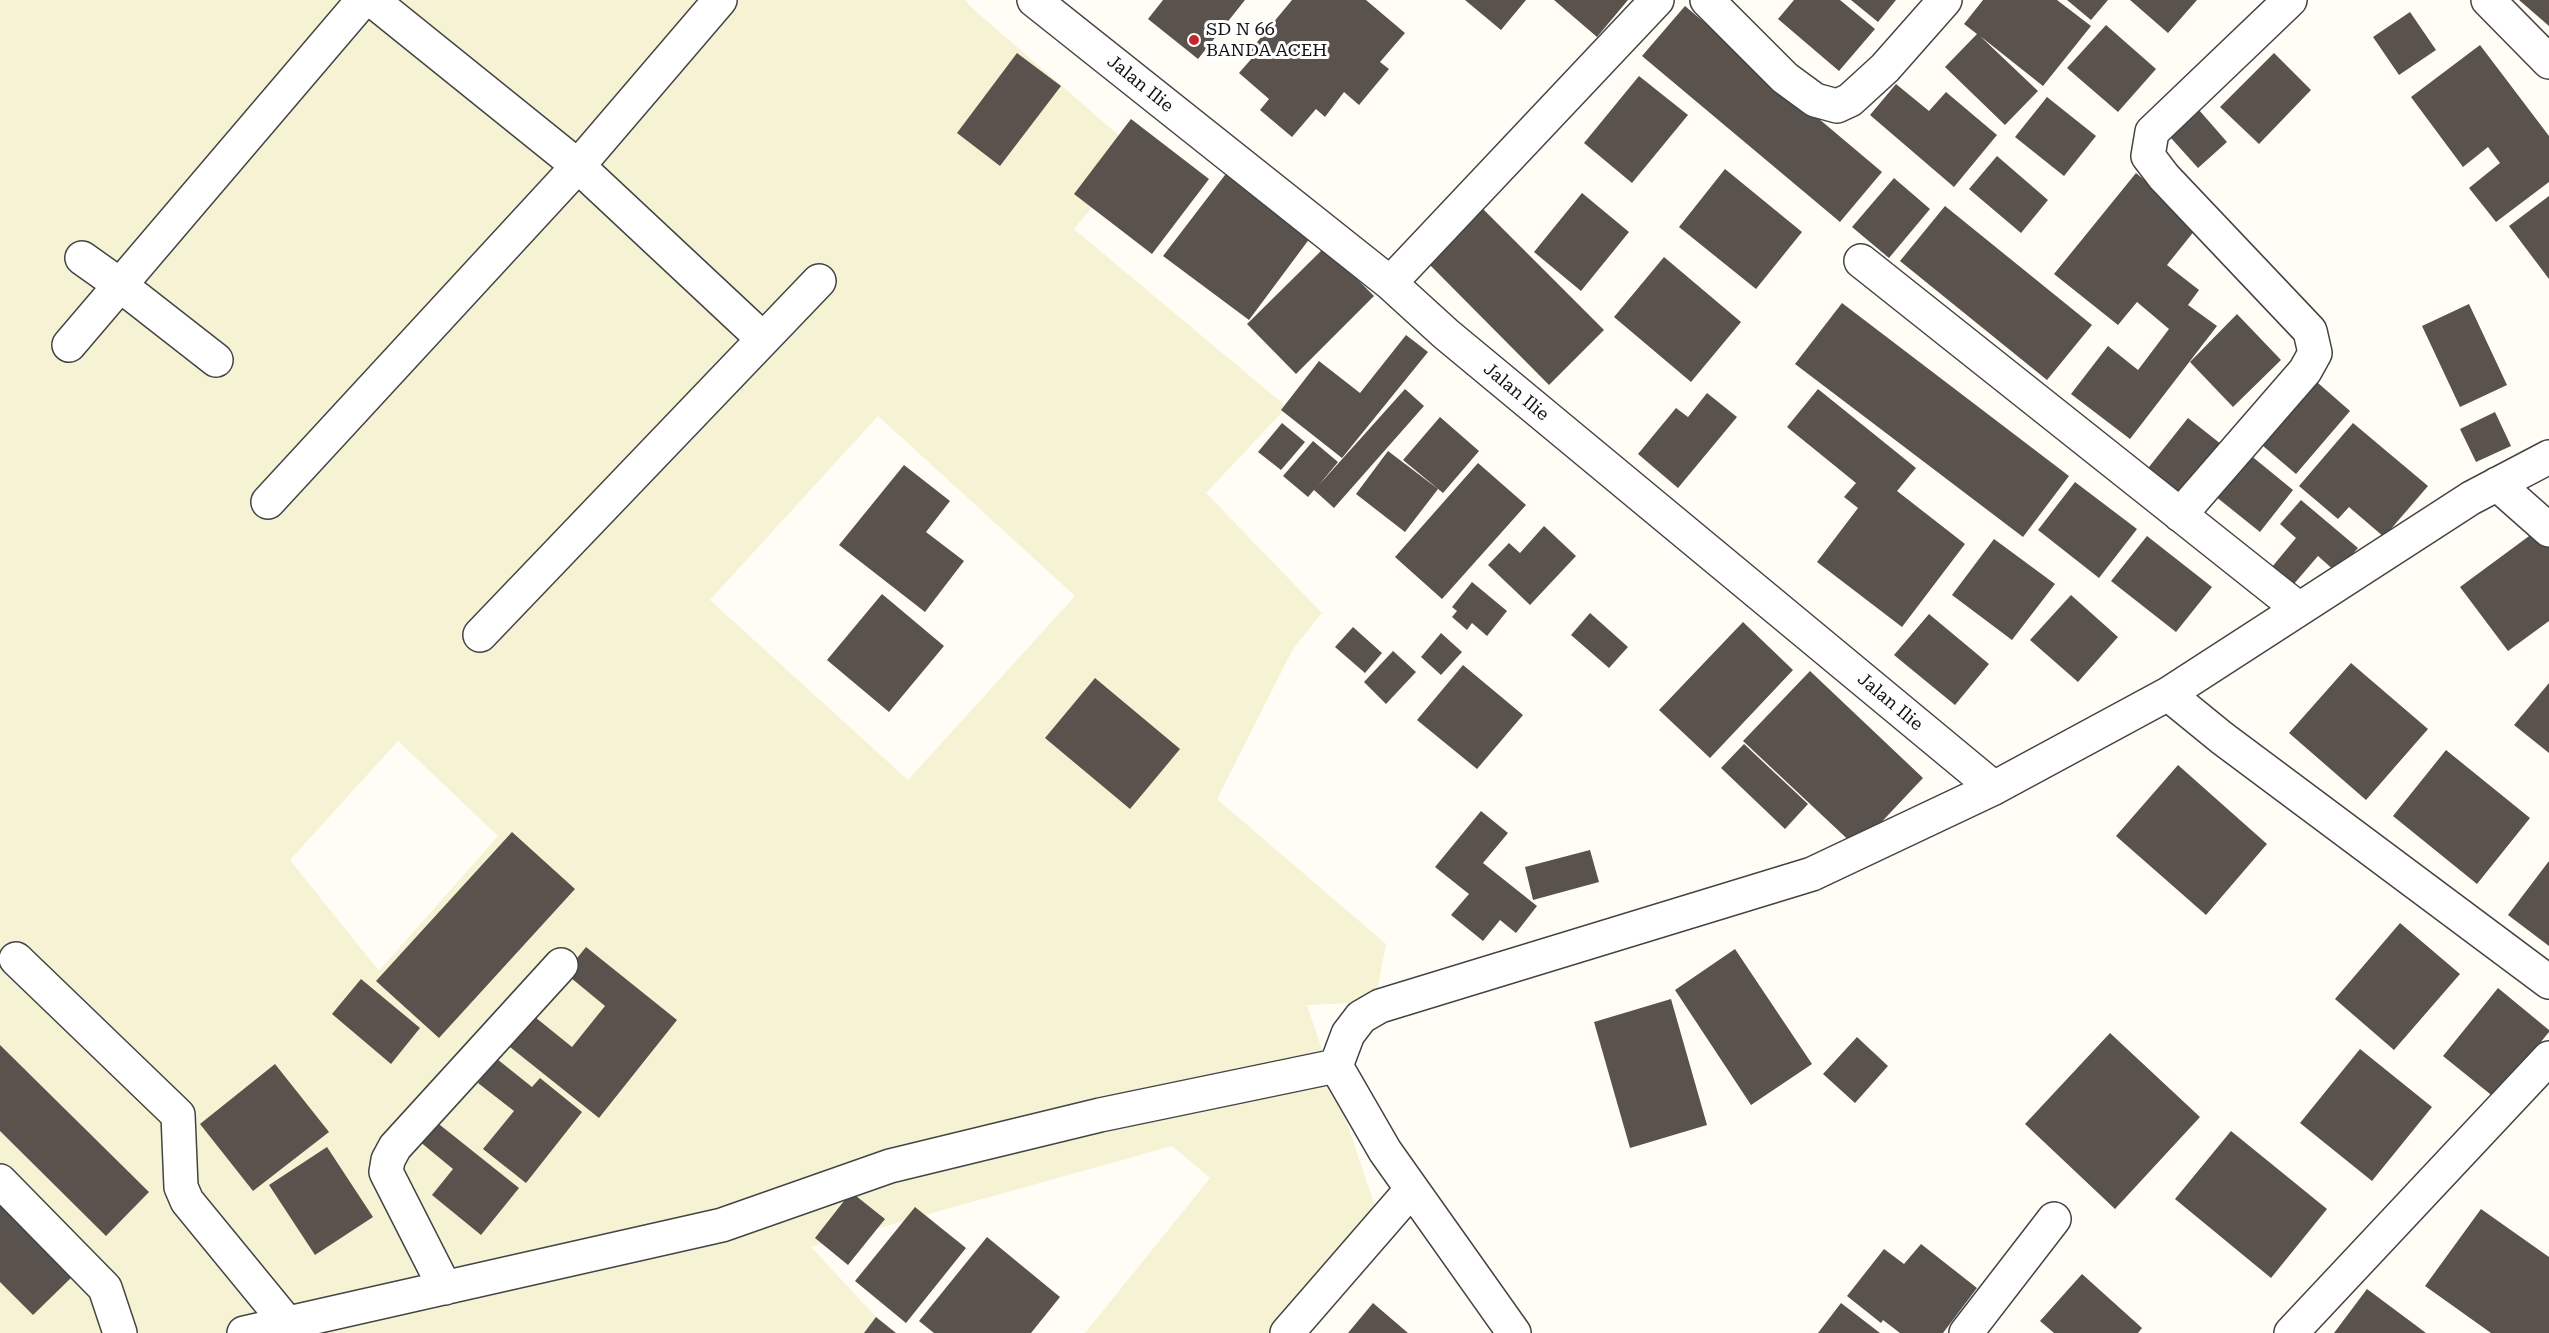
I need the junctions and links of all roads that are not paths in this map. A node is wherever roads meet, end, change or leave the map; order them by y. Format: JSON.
{"nodes":[{"id":1,"x":363,"y":0,"type":"edge"},
{"id":2,"x":372,"y":0,"type":"edge"},
{"id":3,"x":720,"y":0,"type":"edge"},
{"id":4,"x":1034,"y":0,"type":"edge"},
{"id":5,"x":1657,"y":0,"type":"edge"},
{"id":6,"x":1707,"y":0,"type":"edge"},
{"id":7,"x":1945,"y":0,"type":"edge"},
{"id":8,"x":2488,"y":0,"type":"edge"},
{"id":9,"x":2275,"y":5,"type":"edge"},
{"id":10,"x":2549,"y":62,"type":"edge"},
{"id":11,"x":578,"y":166,"type":"junction"},
{"id":12,"x":82,"y":258,"type":"dead end"},
{"id":13,"x":1861,"y":261,"type":"dead end"},
{"id":14,"x":819,"y":281,"type":"dead end"},
{"id":15,"x":1390,"y":283,"type":"junction"},
{"id":16,"x":120,"y":285,"type":"junction"},
{"id":17,"x":763,"y":339,"type":"junction"},
{"id":18,"x":69,"y":345,"type":"dead end"},
{"id":19,"x":216,"y":360,"type":"dead end"},
{"id":20,"x":2549,"y":457,"type":"edge"},
{"id":21,"x":2497,"y":484,"type":"junction"},
{"id":22,"x":268,"y":502,"type":"dead end"},
{"id":23,"x":2180,"y":515,"type":"junction"},
{"id":24,"x":2549,"y":530,"type":"edge"},
{"id":25,"x":2299,"y":609,"type":"junction"},
{"id":26,"x":480,"y":635,"type":"dead end"},
{"id":27,"x":2168,"y":694,"type":"junction"},
{"id":28,"x":1994,"y":788,"type":"junction"},
{"id":29,"x":16,"y":959,"type":"dead end"},
{"id":30,"x":561,"y":965,"type":"dead end"},
{"id":31,"x":2549,"y":982,"type":"edge"},
{"id":32,"x":2549,"y":1058,"type":"edge"},
{"id":33,"x":1336,"y":1066,"type":"junction"},
{"id":34,"x":0,"y":1181,"type":"edge"},
{"id":35,"x":1412,"y":1189,"type":"junction"},
{"id":36,"x":2054,"y":1219,"type":"dead end"},
{"id":37,"x":445,"y":1288,"type":"junction"},
{"id":38,"x":287,"y":1323,"type":"junction"},
{"id":39,"x":120,"y":1333,"type":"edge"},
{"id":40,"x":244,"y":1333,"type":"edge"},
{"id":41,"x":1287,"y":1333,"type":"edge"},
{"id":42,"x":1514,"y":1333,"type":"edge"},
{"id":43,"x":1966,"y":1333,"type":"edge"},
{"id":44,"x":2291,"y":1333,"type":"edge"}],
"edges":[{"from":1,"to":16,"type":"street"},
{"from":2,"to":11,"type":"street"},
{"from":3,"to":11,"type":"street"},
{"from":4,"to":15,"type":"street","name":"Jalan Ilie"},
{"from":5,"to":15,"type":"street"},
{"from":6,"to":7,"type":"street"},
{"from":8,"to":10,"type":"street"},
{"from":9,"to":23,"type":"street"},
{"from":11,"to":17,"type":"street"},
{"from":11,"to":22,"type":"street"},
{"from":12,"to":16,"type":"street"},
{"from":13,"to":23,"type":"street"},
{"from":14,"to":17,"type":"street"},
{"from":15,"to":28,"type":"street","name":"Jalan Ilie"},
{"from":16,"to":18,"type":"street"},
{"from":16,"to":19,"type":"street"},
{"from":17,"to":26,"type":"street"},
{"from":20,"to":21,"type":"street"},
{"from":21,"to":24,"type":"street"},
{"from":21,"to":25,"type":"street"},
{"from":23,"to":25,"type":"street"},
{"from":25,"to":27,"type":"street"},
{"from":27,"to":28,"type":"street"},
{"from":27,"to":31,"type":"street"},
{"from":28,"to":33,"type":"street"},
{"from":29,"to":38,"type":"street"},
{"from":30,"to":37,"type":"street"},
{"from":32,"to":44,"type":"street"},
{"from":33,"to":35,"type":"street"},
{"from":33,"to":37,"type":"street"},
{"from":34,"to":39,"type":"street"},
{"from":35,"to":41,"type":"street"},
{"from":35,"to":42,"type":"street"},
{"from":36,"to":43,"type":"street"},
{"from":37,"to":38,"type":"street"},
{"from":38,"to":40,"type":"street"}]}
